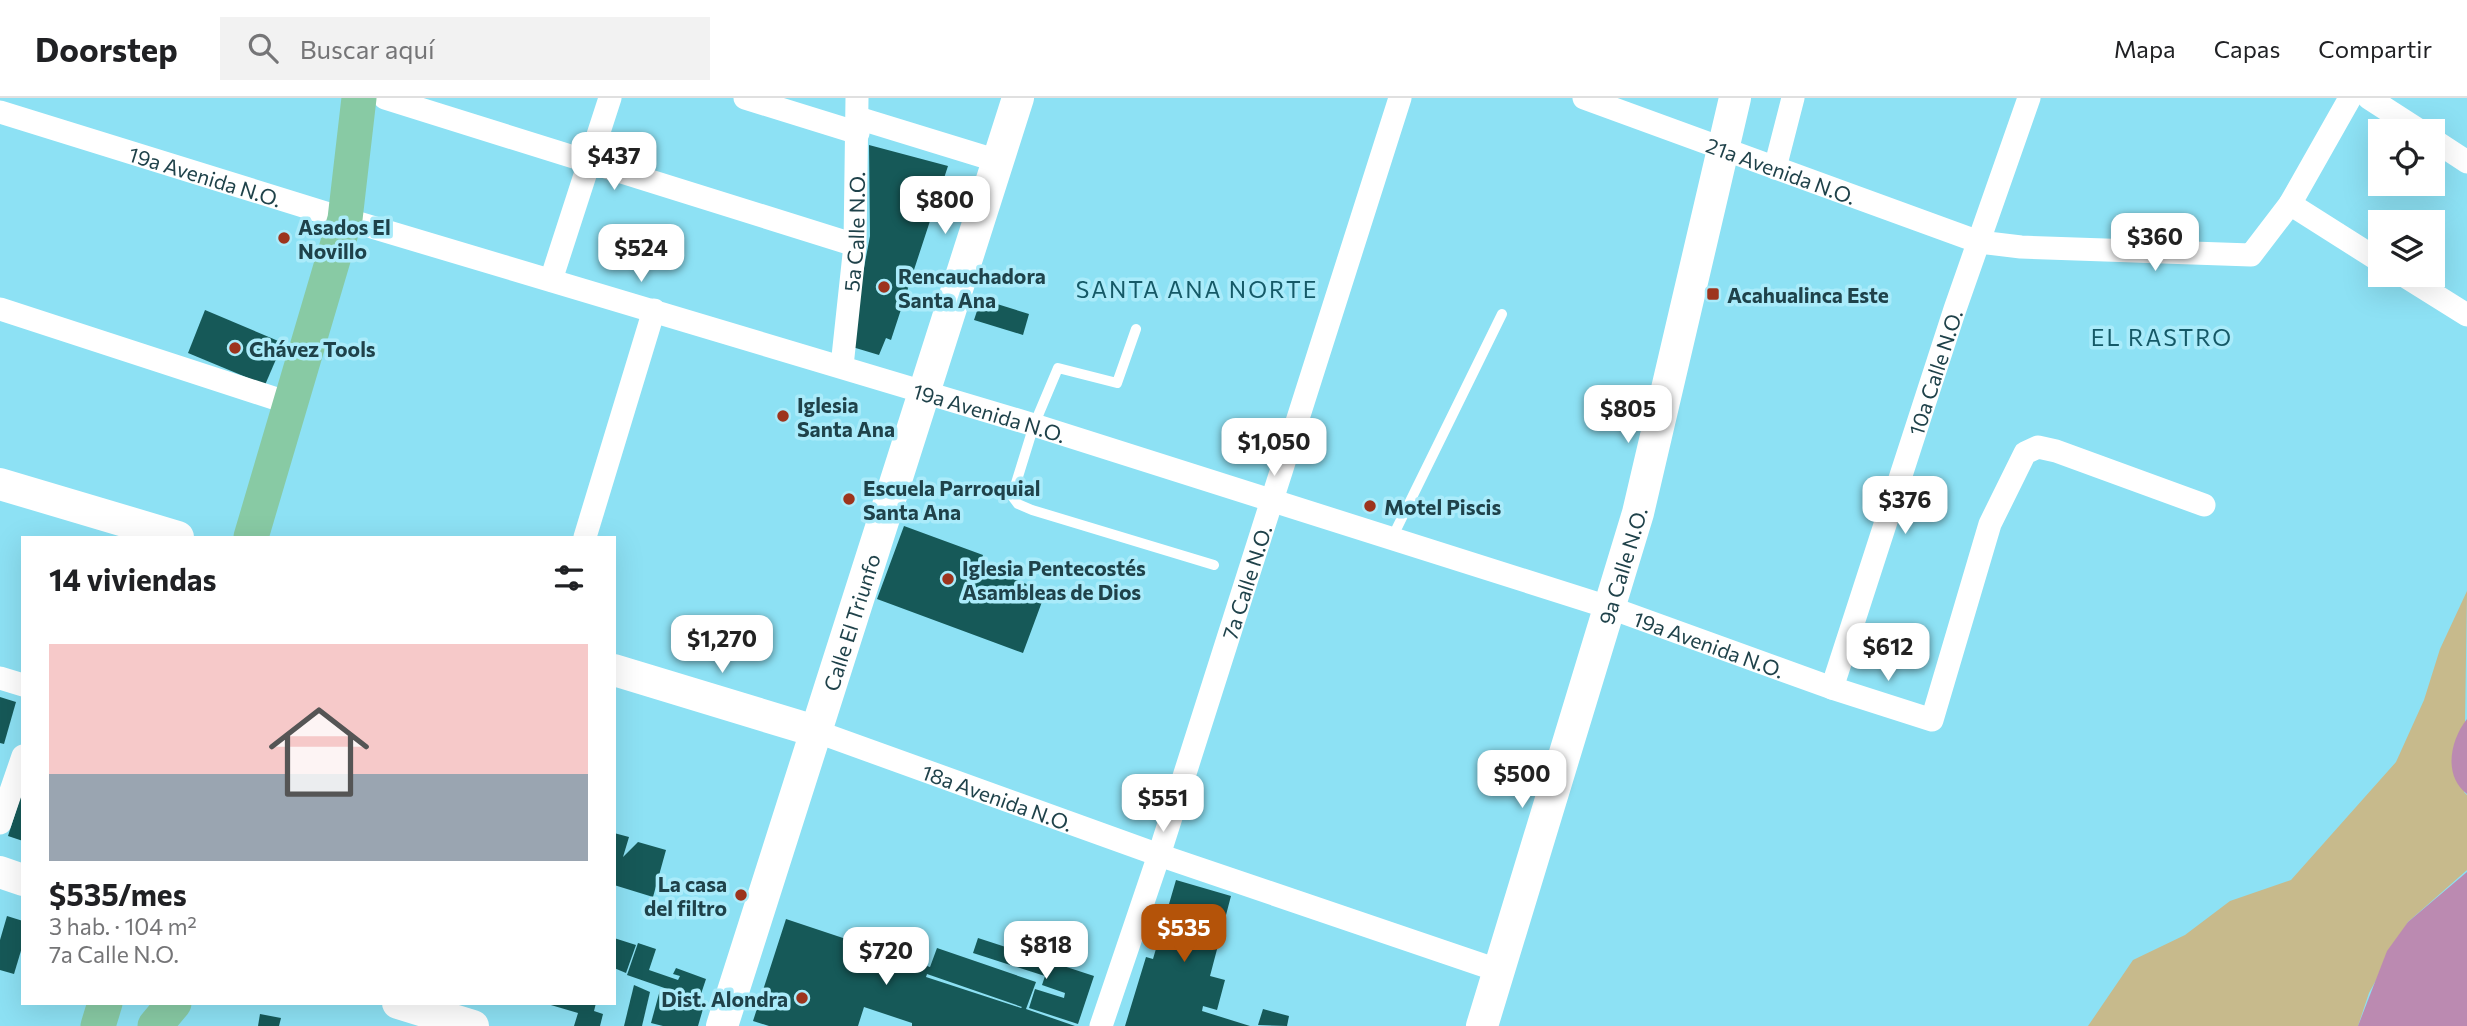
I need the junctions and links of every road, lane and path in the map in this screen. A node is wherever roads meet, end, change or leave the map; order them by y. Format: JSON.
{"nodes":[{"id":1,"x":359,"y":98,"type":"edge"},
{"id":2,"x":386,"y":98,"type":"edge"},
{"id":3,"x":610,"y":98,"type":"edge"},
{"id":4,"x":745,"y":98,"type":"edge"},
{"id":5,"x":1018,"y":98,"type":"edge"},
{"id":6,"x":1400,"y":98,"type":"edge"},
{"id":7,"x":1584,"y":98,"type":"edge"},
{"id":8,"x":1735,"y":98,"type":"edge"},
{"id":9,"x":1793,"y":98,"type":"edge"},
{"id":10,"x":2029,"y":98,"type":"edge"},
{"id":11,"x":2350,"y":98,"type":"edge"},
{"id":12,"x":2369,"y":98,"type":"edge"},
{"id":13,"x":0,"y":112,"type":"edge"},
{"id":14,"x":858,"y":116,"type":"edge"},
{"id":15,"x":2401,"y":119,"type":"edge"},
{"id":16,"x":2445,"y":148,"type":"edge"},
{"id":17,"x":1722,"y":150,"type":"junction"},
{"id":18,"x":998,"y":160,"type":"junction"},
{"id":19,"x":590,"y":162,"type":"junction"},
{"id":20,"x":2467,"y":162,"type":"edge"},
{"id":21,"x":1775,"y":168,"type":"junction"},
{"id":22,"x":2290,"y":204,"type":"junction"},
{"id":23,"x":345,"y":219,"type":"junction"},
{"id":24,"x":1979,"y":242,"type":"junction"},
{"id":25,"x":855,"y":245,"type":"junction"},
{"id":26,"x":2368,"y":253,"type":"edge"},
{"id":27,"x":551,"y":280,"type":"junction"},
{"id":28,"x":2422,"y":287,"type":"edge"},
{"id":29,"x":0,"y":309,"type":"edge"},
{"id":30,"x":654,"y":310,"type":"junction"},
{"id":31,"x":1503,"y":314,"type":"dead end"},
{"id":32,"x":2467,"y":315,"type":"edge"},
{"id":33,"x":1136,"y":329,"type":"dead end"},
{"id":34,"x":842,"y":366,"type":"junction"},
{"id":35,"x":924,"y":391,"type":"junction"},
{"id":36,"x":292,"y":404,"type":"junction"},
{"id":37,"x":1034,"y":425,"type":"junction"},
{"id":38,"x":0,"y":484,"type":"edge"},
{"id":39,"x":1270,"y":500,"type":"junction"},
{"id":40,"x":2204,"y":505,"type":"dead end"},
{"id":41,"x":175,"y":536,"type":"edge"},
{"id":42,"x":251,"y":536,"type":"edge"},
{"id":43,"x":585,"y":536,"type":"edge"},
{"id":44,"x":1392,"y":538,"type":"junction"},
{"id":45,"x":1214,"y":565,"type":"dead end"},
{"id":46,"x":1611,"y":608,"type":"junction"},
{"id":47,"x":616,"y":671,"type":"edge"},
{"id":48,"x":0,"y":678,"type":"edge"},
{"id":49,"x":21,"y":684,"type":"edge"},
{"id":50,"x":1832,"y":688,"type":"junction"},
{"id":51,"x":814,"y":731,"type":"junction"},
{"id":52,"x":21,"y":762,"type":"edge"},
{"id":53,"x":0,"y":822,"type":"edge"},
{"id":54,"x":1158,"y":855,"type":"junction"},
{"id":55,"x":0,"y":872,"type":"edge"},
{"id":56,"x":21,"y":879,"type":"edge"},
{"id":57,"x":1500,"y":971,"type":"junction"},
{"id":58,"x":104,"y":1005,"type":"edge"},
{"id":59,"x":149,"y":1005,"type":"edge"},
{"id":60,"x":172,"y":1005,"type":"edge"},
{"id":61,"x":413,"y":1005,"type":"edge"},
{"id":62,"x":436,"y":1008,"type":"edge"},
{"id":63,"x":99,"y":1026,"type":"edge"},
{"id":64,"x":144,"y":1026,"type":"edge"},
{"id":65,"x":155,"y":1026,"type":"edge"},
{"id":66,"x":473,"y":1026,"type":"edge"},
{"id":67,"x":722,"y":1026,"type":"edge"},
{"id":68,"x":1101,"y":1026,"type":"edge"},
{"id":69,"x":1482,"y":1026,"type":"edge"}],
"edges":[{"from":1,"to":23,"type":"main road"},
{"from":2,"to":19,"type":"street"},
{"from":3,"to":19,"type":"street"},
{"from":4,"to":14,"type":"street"},
{"from":5,"to":18,"type":"street","name":"Calle El Triunfo"},
{"from":6,"to":39,"type":"street","name":"7a Calle N.O."},
{"from":7,"to":17,"type":"street","name":"21a Avenida N.O."},
{"from":8,"to":17,"type":"street","name":"9a Calle N.O."},
{"from":9,"to":21,"type":"street"},
{"from":10,"to":24,"type":"street","name":"10a Calle N.O."},
{"from":11,"to":22,"type":"street"},
{"from":12,"to":15,"type":"street"},
{"from":13,"to":23,"type":"street","name":"19a Avenida N.O."},
{"from":14,"to":18,"type":"street"},
{"from":14,"to":25,"type":"street","name":"5a Calle N.O."},
{"from":16,"to":20,"type":"street"},
{"from":17,"to":21,"type":"street","name":"21a Avenida N.O."},
{"from":17,"to":46,"type":"street","name":"9a Calle N.O."},
{"from":18,"to":35,"type":"street","name":"Calle El Triunfo"},
{"from":19,"to":25,"type":"street"},
{"from":19,"to":27,"type":"street"},
{"from":21,"to":24,"type":"street","name":"21a Avenida N.O."},
{"from":22,"to":24,"type":"street","name":"21a Avenida N.O."},
{"from":22,"to":26,"type":"street"},
{"from":23,"to":27,"type":"street","name":"19a Avenida N.O."},
{"from":23,"to":36,"type":"main road"},
{"from":24,"to":50,"type":"street","name":"10a Calle N.O."},
{"from":25,"to":34,"type":"street","name":"5a Calle N.O."},
{"from":27,"to":30,"type":"street","name":"19a Avenida N.O."},
{"from":28,"to":32,"type":"street"},
{"from":29,"to":36,"type":"street"},
{"from":30,"to":34,"type":"street","name":"19a Avenida N.O."},
{"from":30,"to":43,"type":"street"},
{"from":31,"to":44,"type":"lane"},
{"from":33,"to":37,"type":"lane"},
{"from":34,"to":35,"type":"street","name":"19a Avenida N.O."},
{"from":35,"to":37,"type":"street","name":"19a Avenida N.O."},
{"from":35,"to":51,"type":"street","name":"Calle El Triunfo"},
{"from":36,"to":42,"type":"main road"},
{"from":37,"to":39,"type":"street","name":"19a Avenida N.O."},
{"from":37,"to":45,"type":"lane"},
{"from":38,"to":41,"type":"street"},
{"from":39,"to":44,"type":"street","name":"19a Avenida N.O."},
{"from":39,"to":54,"type":"street","name":"7a Calle N.O."},
{"from":40,"to":50,"type":"street","name":"19a Avenida N.O."},
{"from":44,"to":46,"type":"street","name":"19a Avenida N.O."},
{"from":46,"to":50,"type":"street","name":"19a Avenida N.O."},
{"from":46,"to":57,"type":"street","name":"9a Calle N.O."},
{"from":47,"to":51,"type":"street","name":"18a Avenida N.O."},
{"from":48,"to":49,"type":"street"},
{"from":51,"to":54,"type":"street","name":"18a Avenida N.O."},
{"from":51,"to":67,"type":"street","name":"Calle El Triunfo"},
{"from":52,"to":53,"type":"street"},
{"from":54,"to":57,"type":"street","name":"18a Avenida N.O."},
{"from":54,"to":68,"type":"street","name":"7a Calle N.O."},
{"from":55,"to":56,"type":"street"},
{"from":57,"to":69,"type":"street","name":"9a Calle N.O."},
{"from":58,"to":63,"type":"main road"},
{"from":59,"to":64,"type":"main road"},
{"from":60,"to":65,"type":"main road"},
{"from":61,"to":62,"type":"street"},
{"from":62,"to":66,"type":"street"}]}
